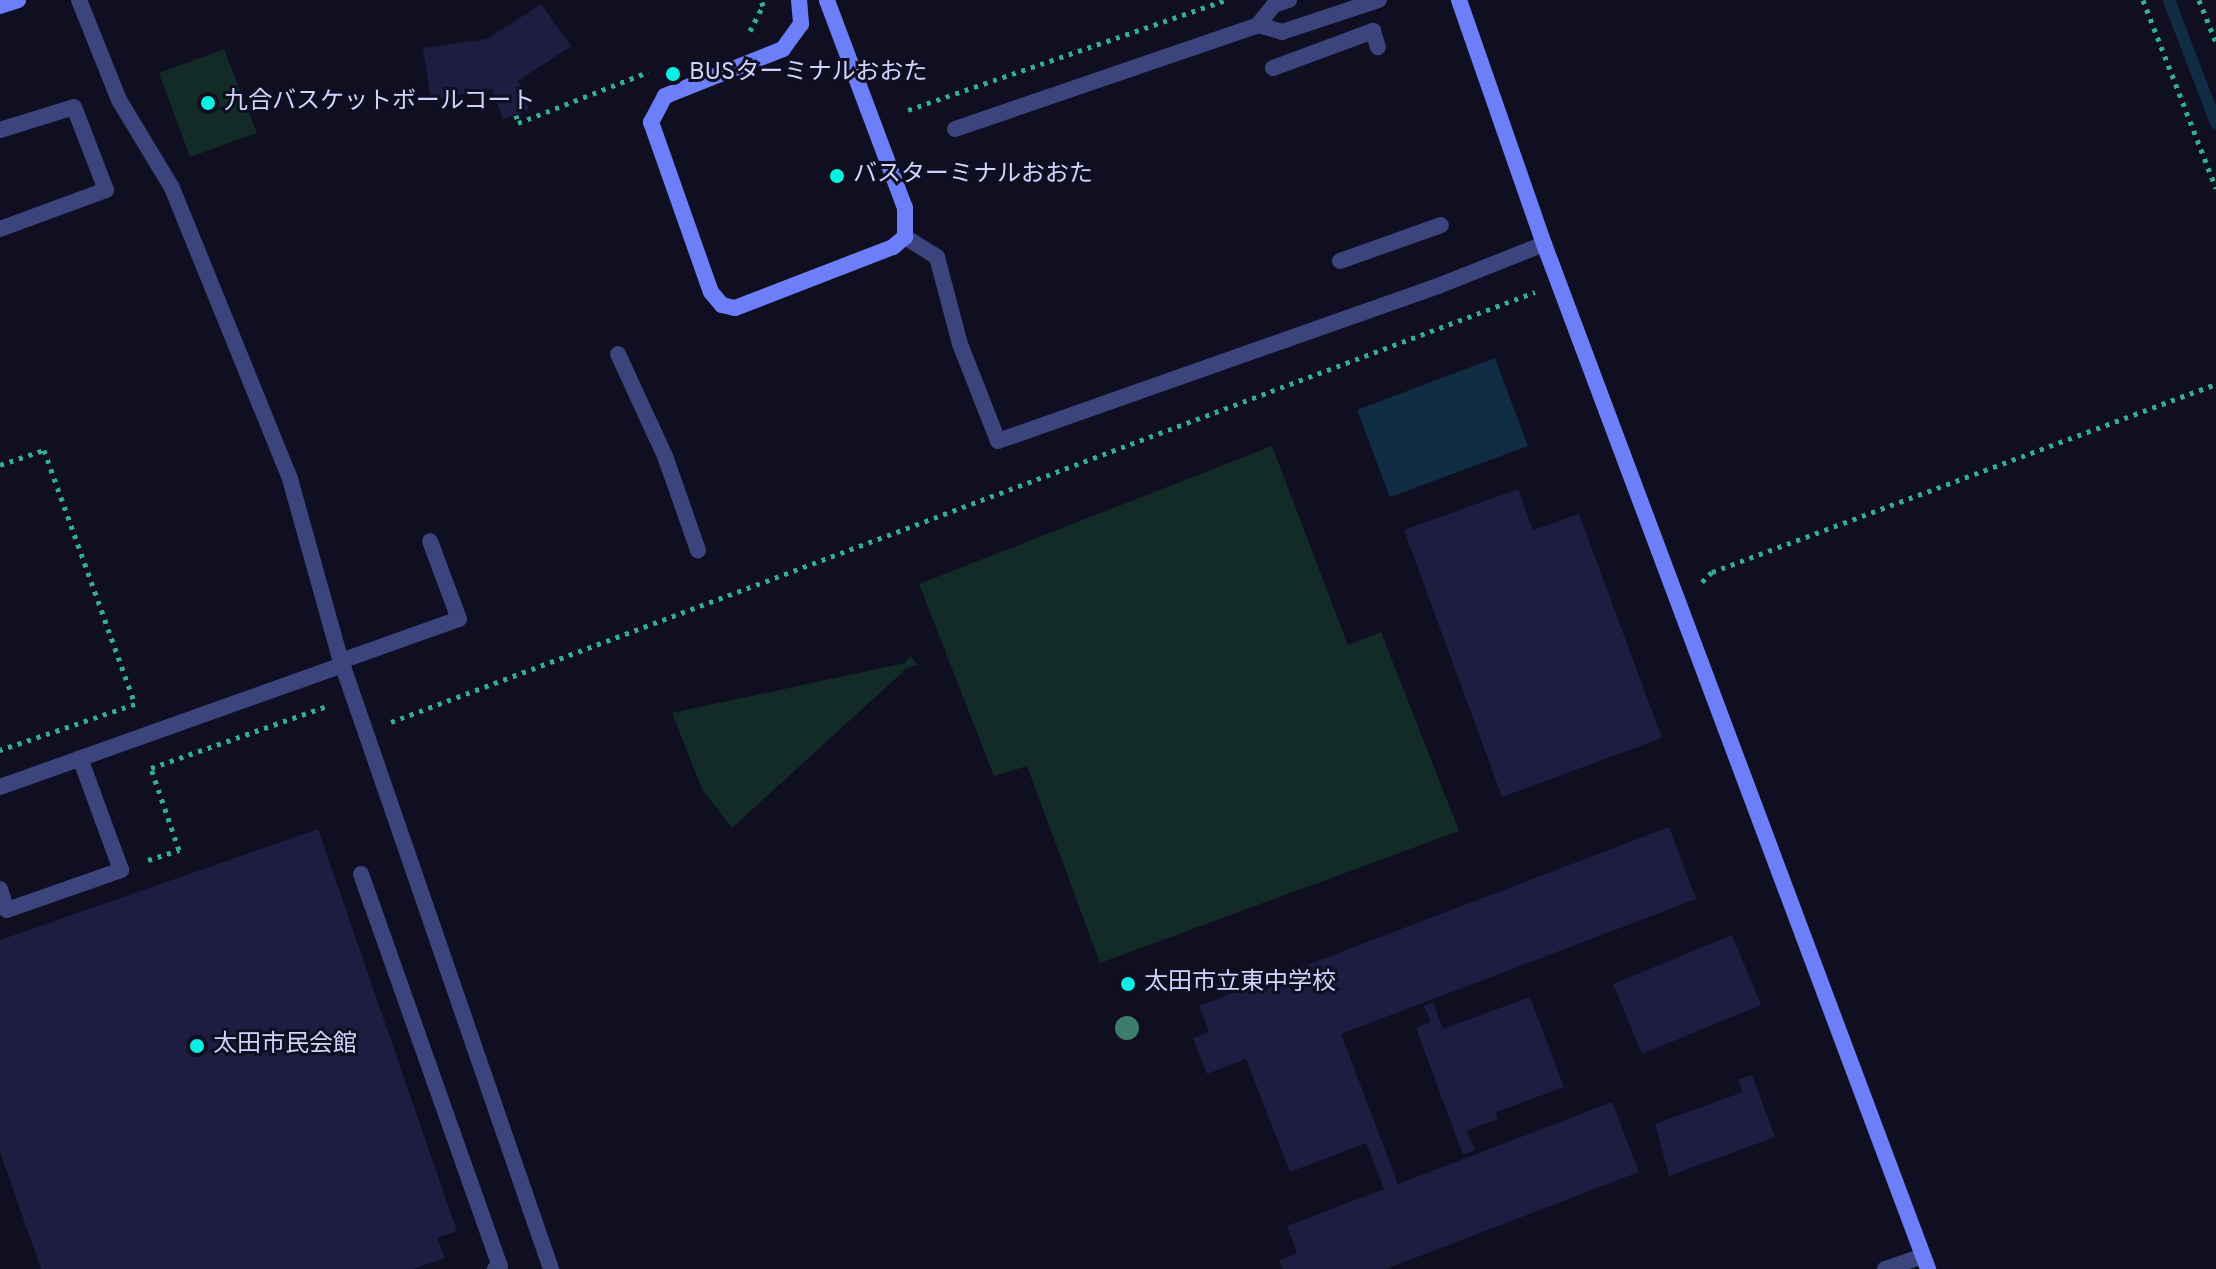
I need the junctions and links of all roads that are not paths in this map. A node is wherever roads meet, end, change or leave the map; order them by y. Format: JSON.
{"nodes":[{"id":1,"x":18,"y":0,"type":"edge"},
{"id":2,"x":79,"y":0,"type":"edge"},
{"id":3,"x":799,"y":0,"type":"edge"},
{"id":4,"x":827,"y":0,"type":"edge"},
{"id":5,"x":1289,"y":0,"type":"edge"},
{"id":6,"x":1379,"y":0,"type":"edge"},
{"id":7,"x":1459,"y":0,"type":"edge"},
{"id":8,"x":0,"y":6,"type":"edge"},
{"id":9,"x":1258,"y":25,"type":"junction"},
{"id":10,"x":1378,"y":47,"type":"dead end"},
{"id":11,"x":1273,"y":68,"type":"dead end"},
{"id":12,"x":955,"y":129,"type":"dead end"},
{"id":13,"x":0,"y":130,"type":"edge"},
{"id":14,"x":1441,"y":225,"type":"dead end"},
{"id":15,"x":0,"y":229,"type":"edge"},
{"id":16,"x":905,"y":237,"type":"junction"},
{"id":17,"x":1544,"y":244,"type":"junction"},
{"id":18,"x":1340,"y":261,"type":"dead end"},
{"id":19,"x":618,"y":354,"type":"dead end"},
{"id":20,"x":430,"y":541,"type":"dead end"},
{"id":21,"x":698,"y":550,"type":"dead end"},
{"id":22,"x":342,"y":663,"type":"junction"},
{"id":23,"x":80,"y":758,"type":"junction"},
{"id":24,"x":0,"y":787,"type":"edge"},
{"id":25,"x":361,"y":874,"type":"dead end"},
{"id":26,"x":0,"y":889,"type":"edge"},
{"id":27,"x":1925,"y":1262,"type":"edge"},
{"id":28,"x":495,"y":1269,"type":"edge"},
{"id":29,"x":551,"y":1269,"type":"edge"},
{"id":30,"x":1885,"y":1269,"type":"edge"}],
"edges":[{"from":1,"to":8,"type":"street"},
{"from":2,"to":22,"type":"street"},
{"from":3,"to":16,"type":"street"},
{"from":4,"to":16,"type":"street"},
{"from":5,"to":9,"type":"street"},
{"from":6,"to":9,"type":"street"},
{"from":7,"to":17,"type":"street"},
{"from":9,"to":12,"type":"street"},
{"from":10,"to":11,"type":"street"},
{"from":13,"to":15,"type":"street"},
{"from":14,"to":18,"type":"street"},
{"from":16,"to":17,"type":"street"},
{"from":17,"to":27,"type":"street"},
{"from":19,"to":21,"type":"street"},
{"from":20,"to":22,"type":"street"},
{"from":22,"to":23,"type":"street"},
{"from":22,"to":29,"type":"street"},
{"from":23,"to":24,"type":"street"},
{"from":23,"to":26,"type":"street"},
{"from":25,"to":28,"type":"street"},
{"from":27,"to":30,"type":"street"}]}
